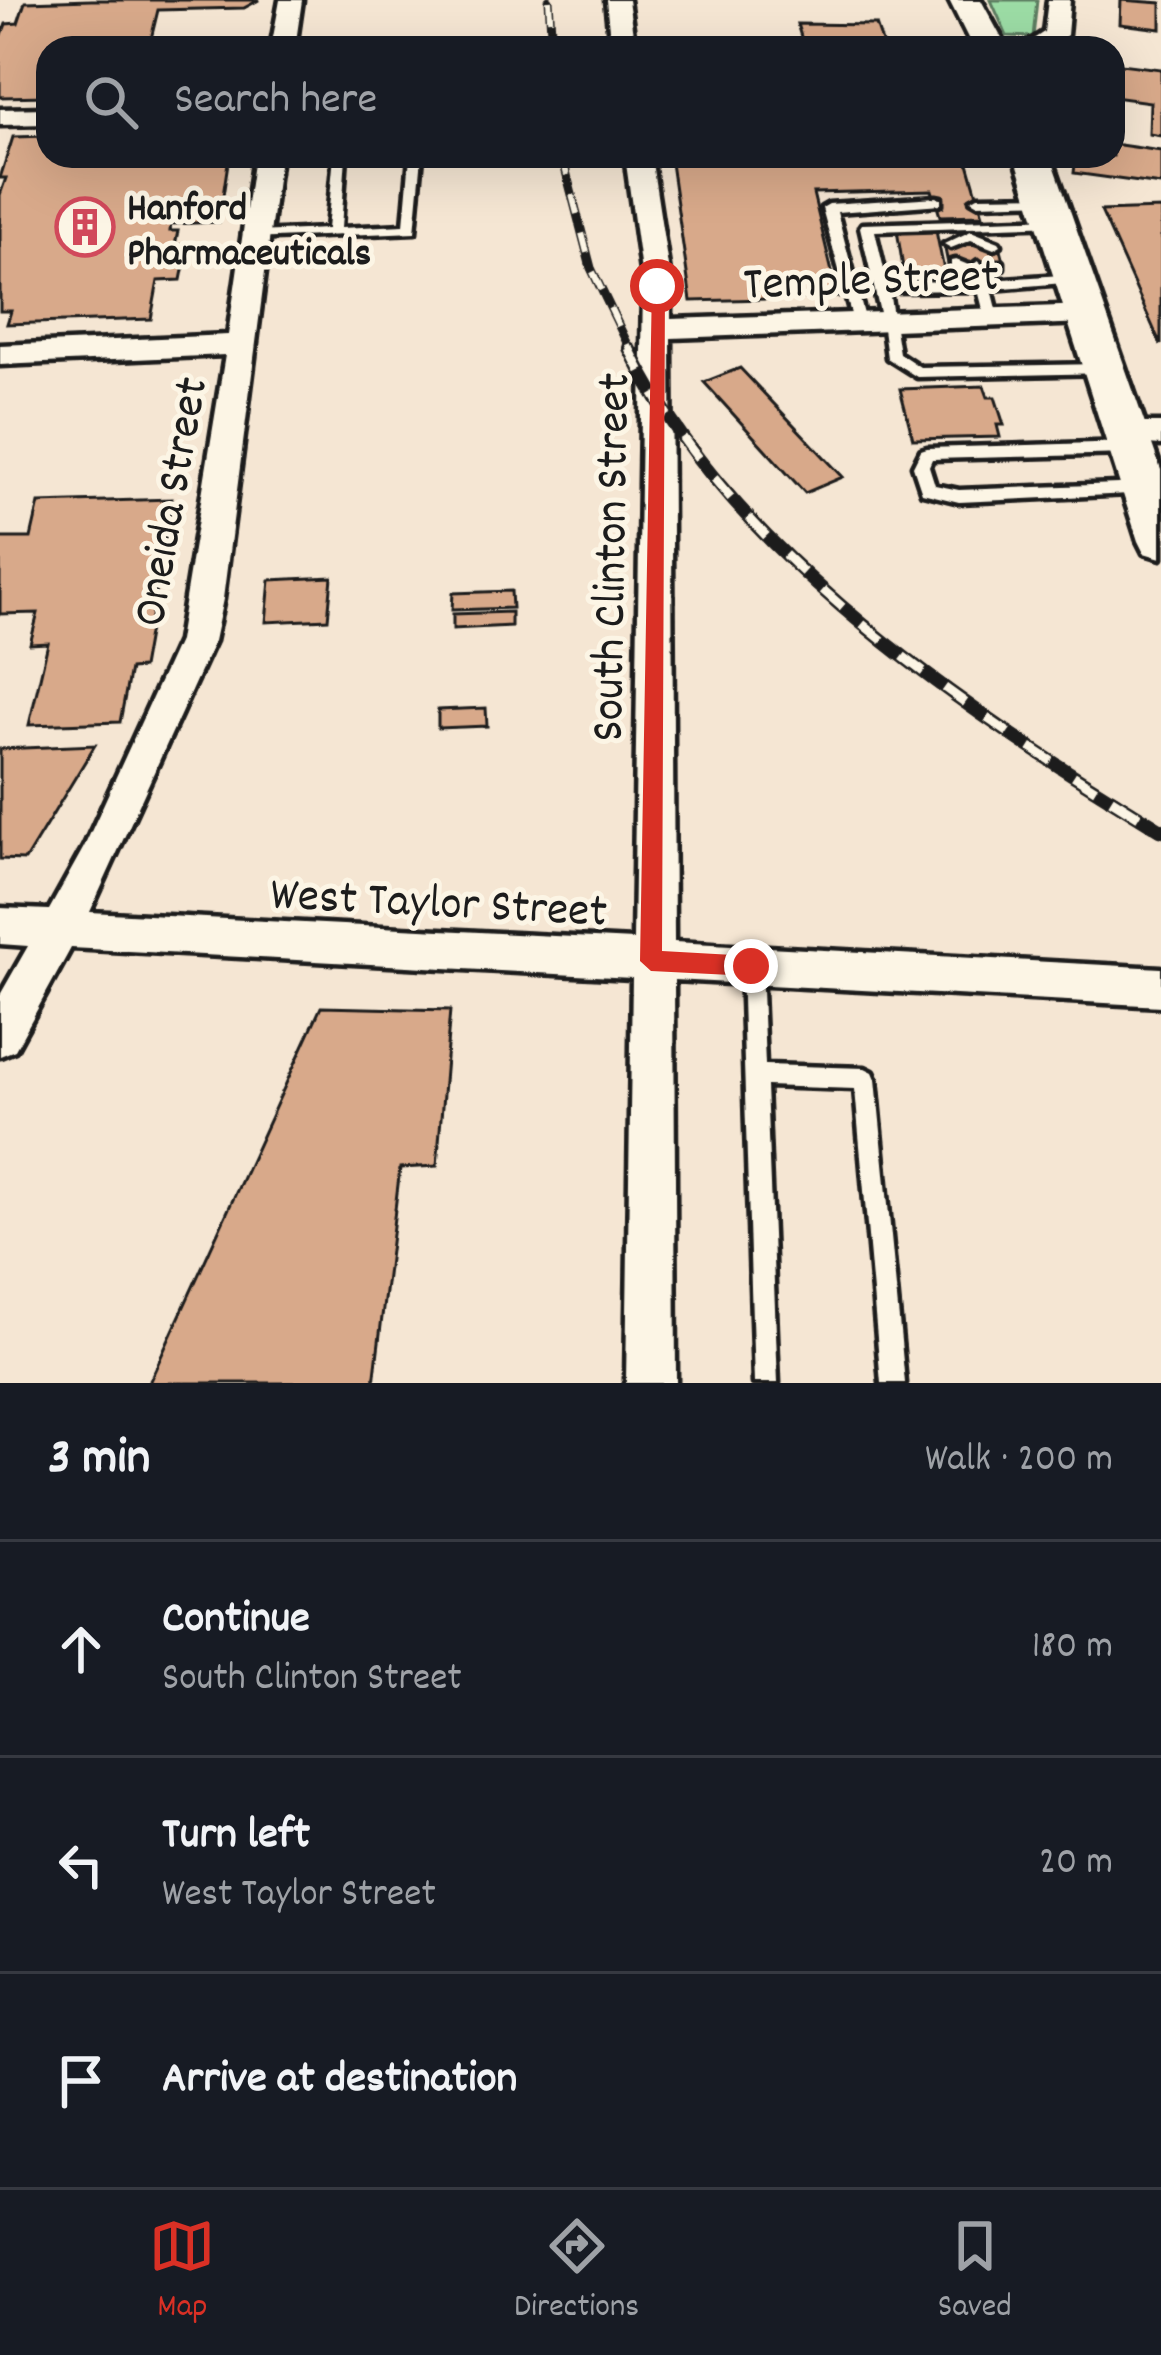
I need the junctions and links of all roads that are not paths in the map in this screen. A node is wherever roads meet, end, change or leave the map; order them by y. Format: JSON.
{"nodes":[{"id":1,"x":291,"y":0,"type":"edge"},
{"id":2,"x":617,"y":0,"type":"edge"},
{"id":3,"x":965,"y":0,"type":"edge"},
{"id":4,"x":1059,"y":0,"type":"edge"},
{"id":5,"x":285,"y":36,"type":"edge"},
{"id":6,"x":622,"y":36,"type":"edge"},
{"id":7,"x":984,"y":36,"type":"edge"},
{"id":8,"x":1053,"y":36,"type":"edge"},
{"id":9,"x":36,"y":116,"type":"edge"},
{"id":10,"x":0,"y":117,"type":"edge"},
{"id":11,"x":265,"y":168,"type":"edge"},
{"id":12,"x":339,"y":168,"type":"edge"},
{"id":13,"x":415,"y":168,"type":"edge"},
{"id":14,"x":640,"y":168,"type":"edge"},
{"id":15,"x":1037,"y":168,"type":"edge"},
{"id":16,"x":978,"y":200,"type":"dead end"},
{"id":17,"x":936,"y":201,"type":"dead end"},
{"id":18,"x":1052,"y":210,"type":"junction"},
{"id":19,"x":334,"y":232,"type":"junction"},
{"id":20,"x":972,"y":234,"type":"junction"},
{"id":21,"x":256,"y":236,"type":"junction"},
{"id":22,"x":951,"y":244,"type":"dead end"},
{"id":23,"x":994,"y":244,"type":"dead end"},
{"id":24,"x":956,"y":264,"type":"dead end"},
{"id":25,"x":998,"y":265,"type":"dead end"},
{"id":26,"x":981,"y":275,"type":"junction"},
{"id":27,"x":882,"y":286,"type":"junction"},
{"id":28,"x":1083,"y":296,"type":"junction"},
{"id":29,"x":992,"y":317,"type":"junction"},
{"id":30,"x":874,"y":322,"type":"junction"},
{"id":31,"x":657,"y":329,"type":"junction"},
{"id":32,"x":242,"y":344,"type":"junction"},
{"id":33,"x":0,"y":355,"type":"edge"},
{"id":34,"x":1107,"y":369,"type":"junction"},
{"id":35,"x":1142,"y":451,"type":"edge"},
{"id":36,"x":1161,"y":541,"type":"edge"},
{"id":37,"x":0,"y":926,"type":"edge"},
{"id":38,"x":58,"y":931,"type":"junction"},
{"id":39,"x":651,"y":961,"type":"junction"},
{"id":40,"x":751,"y":966,"type":"junction"},
{"id":41,"x":1161,"y":987,"type":"edge"},
{"id":42,"x":0,"y":1036,"type":"edge"},
{"id":43,"x":754,"y":1076,"type":"junction"},
{"id":44,"x":651,"y":1383,"type":"edge"},
{"id":45,"x":766,"y":1383,"type":"edge"},
{"id":46,"x":893,"y":1383,"type":"edge"}],
"edges":[{"from":1,"to":5,"type":"street"},
{"from":2,"to":6,"type":"street"},
{"from":3,"to":7,"type":"main road"},
{"from":4,"to":8,"type":"street"},
{"from":9,"to":10,"type":"street"},
{"from":11,"to":21,"type":"street","name":"Oneida Street"},
{"from":12,"to":19,"type":"lane"},
{"from":13,"to":19,"type":"lane"},
{"from":14,"to":31,"type":"street","name":"South Clinton Street"},
{"from":15,"to":18,"type":"main road"},
{"from":16,"to":18,"type":"lane"},
{"from":17,"to":30,"type":"lane"},
{"from":18,"to":20,"type":"lane"},
{"from":18,"to":28,"type":"main road"},
{"from":19,"to":21,"type":"lane"},
{"from":20,"to":22,"type":"lane"},
{"from":20,"to":23,"type":"lane"},
{"from":20,"to":27,"type":"lane"},
{"from":21,"to":32,"type":"street","name":"Oneida Street"},
{"from":24,"to":26,"type":"lane"},
{"from":25,"to":26,"type":"lane"},
{"from":26,"to":27,"type":"lane"},
{"from":26,"to":28,"type":"lane"},
{"from":26,"to":29,"type":"lane"},
{"from":27,"to":30,"type":"lane"},
{"from":28,"to":29,"type":"street","name":"Temple Street"},
{"from":28,"to":34,"type":"main road"},
{"from":29,"to":30,"type":"street","name":"Temple Street"},
{"from":30,"to":31,"type":"street","name":"Temple Street"},
{"from":30,"to":34,"type":"lane"},
{"from":31,"to":39,"type":"street","name":"South Clinton Street"},
{"from":32,"to":33,"type":"street"},
{"from":32,"to":38,"type":"street","name":"Oneida Street"},
{"from":34,"to":35,"type":"main road"},
{"from":35,"to":35,"type":"lane"},
{"from":35,"to":36,"type":"main road"},
{"from":37,"to":38,"type":"street","name":"West Taylor Street"},
{"from":38,"to":39,"type":"street","name":"West Taylor Street"},
{"from":38,"to":42,"type":"street","name":"Oneida Street"},
{"from":39,"to":40,"type":"street","name":"West Taylor Street"},
{"from":39,"to":44,"type":"street","name":"South Clinton Street"},
{"from":40,"to":41,"type":"street","name":"West Taylor Street"},
{"from":40,"to":43,"type":"lane"},
{"from":43,"to":45,"type":"lane"},
{"from":43,"to":46,"type":"lane"}]}
